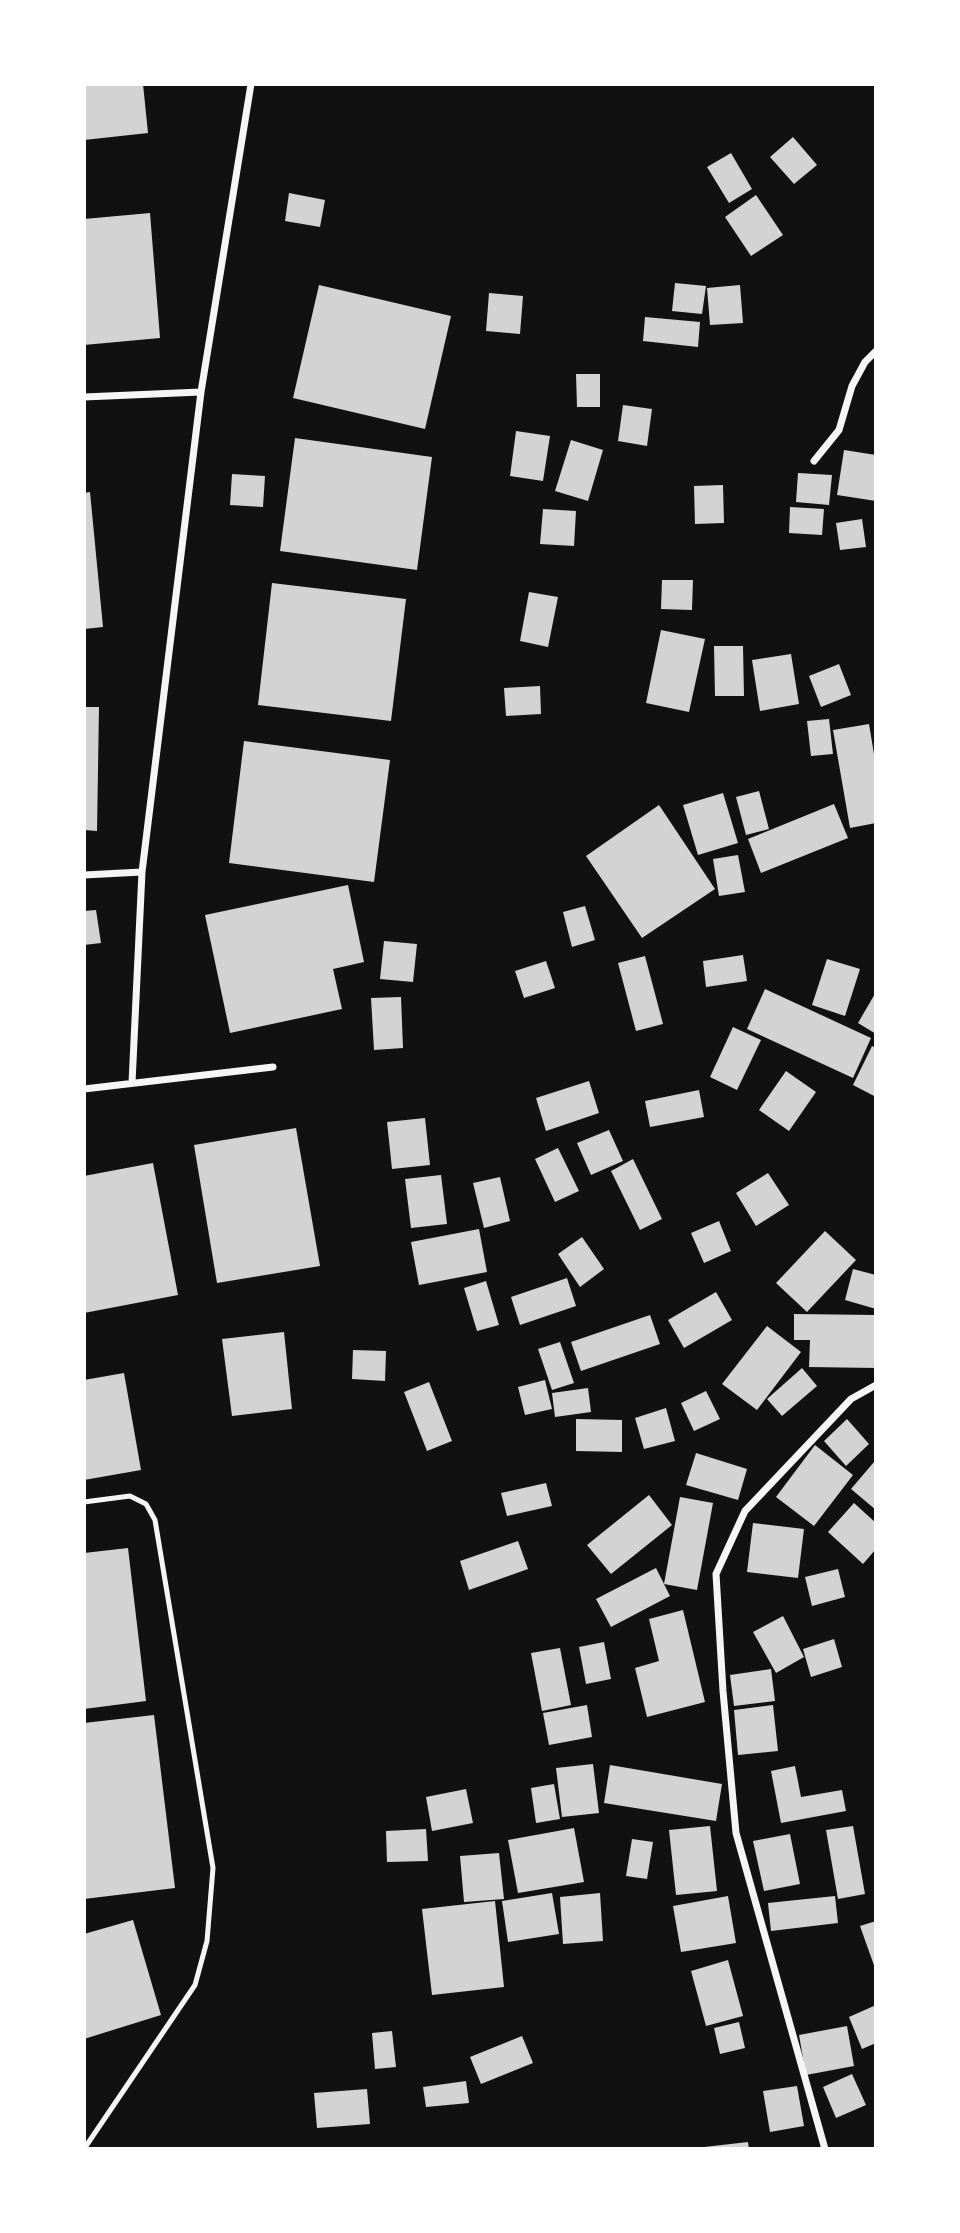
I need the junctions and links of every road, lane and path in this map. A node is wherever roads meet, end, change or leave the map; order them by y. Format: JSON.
{"nodes":[{"id":1,"x":251,"y":84,"type":"edge"},
{"id":2,"x":876,"y":351,"type":"edge"},
{"id":3,"x":201,"y":392,"type":"junction"},
{"id":4,"x":84,"y":397,"type":"edge"},
{"id":5,"x":814,"y":461,"type":"dead end"},
{"id":6,"x":142,"y":872,"type":"junction"},
{"id":7,"x":84,"y":875,"type":"edge"},
{"id":8,"x":273,"y":1067,"type":"dead end"},
{"id":9,"x":132,"y":1083,"type":"junction"},
{"id":10,"x":84,"y":1089,"type":"edge"},
{"id":11,"x":876,"y":1385,"type":"edge"},
{"id":12,"x":84,"y":1502,"type":"edge"},
{"id":13,"x":84,"y":2149,"type":"edge"},
{"id":14,"x":825,"y":2149,"type":"edge"}],
"edges":[{"from":1,"to":3,"type":"street"},
{"from":2,"to":5,"type":"street"},
{"from":3,"to":4,"type":"street"},
{"from":3,"to":6,"type":"street"},
{"from":6,"to":7,"type":"street"},
{"from":6,"to":9,"type":"street"},
{"from":8,"to":9,"type":"street"},
{"from":9,"to":10,"type":"street"},
{"from":11,"to":14,"type":"street"},
{"from":12,"to":13,"type":"lane"}]}
